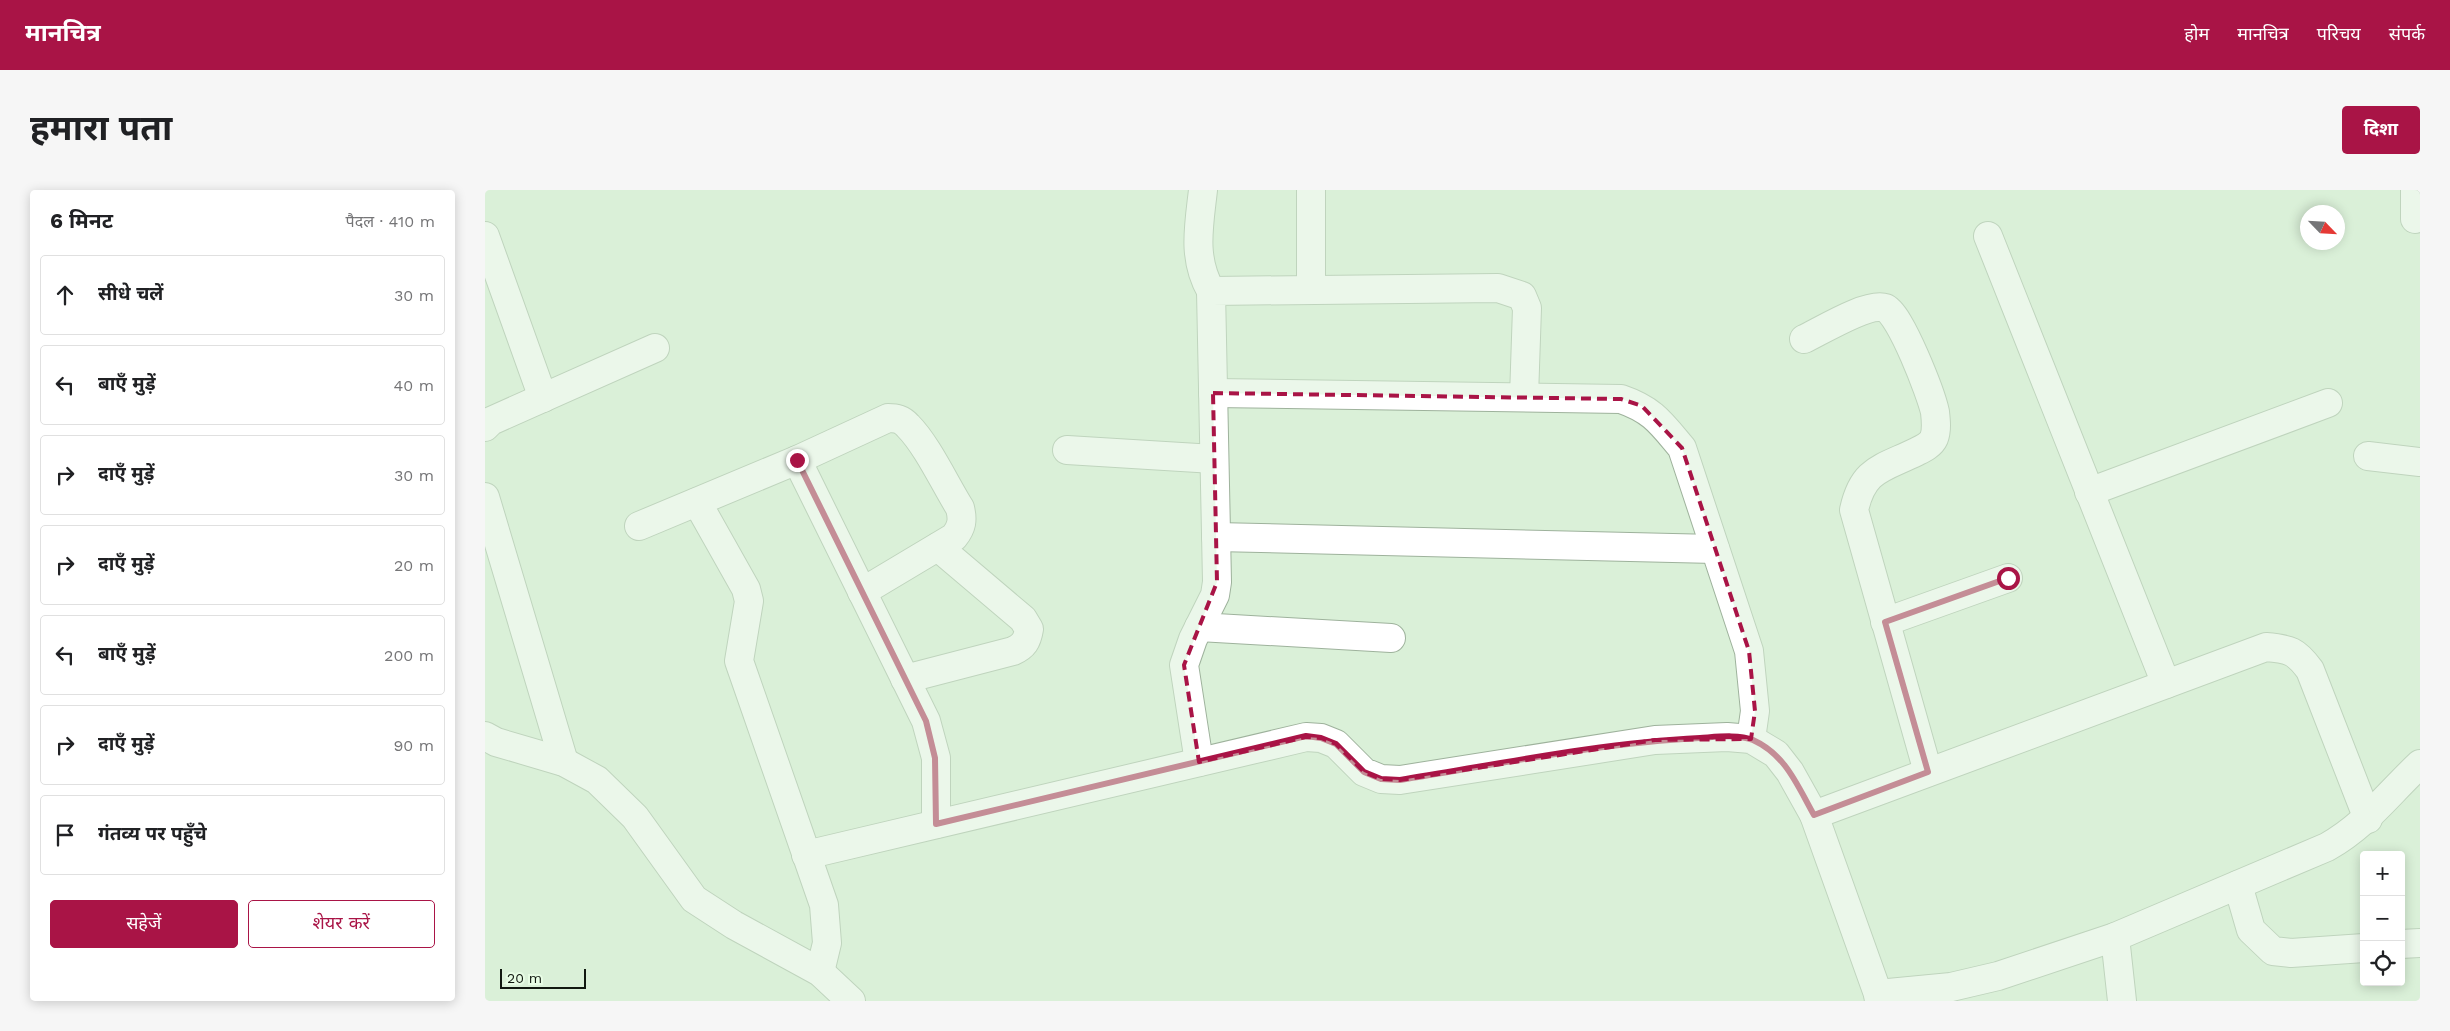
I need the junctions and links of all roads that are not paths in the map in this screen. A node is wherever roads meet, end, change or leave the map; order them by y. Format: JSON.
{"nodes":[{"id":1,"x":1203,"y":190,"type":"edge"},
{"id":2,"x":1311,"y":190,"type":"edge"},
{"id":3,"x":2415,"y":190,"type":"edge"},
{"id":4,"x":2415,"y":219,"type":"dead end"},
{"id":5,"x":485,"y":236,"type":"edge"},
{"id":6,"x":1988,"y":236,"type":"dead end"},
{"id":7,"x":1311,"y":290,"type":"junction"},
{"id":8,"x":1211,"y":291,"type":"junction"},
{"id":9,"x":1804,"y":339,"type":"dead end"},
{"id":10,"x":655,"y":348,"type":"dead end"},
{"id":11,"x":1213,"y":393,"type":"junction"},
{"id":12,"x":543,"y":398,"type":"junction"},
{"id":13,"x":1525,"y":398,"type":"junction"},
{"id":14,"x":2328,"y":403,"type":"dead end"},
{"id":15,"x":485,"y":427,"type":"edge"},
{"id":16,"x":1067,"y":450,"type":"dead end"},
{"id":17,"x":2368,"y":456,"type":"dead end"},
{"id":18,"x":1214,"y":459,"type":"junction"},
{"id":19,"x":797,"y":460,"type":"junction"},
{"id":20,"x":2420,"y":462,"type":"edge"},
{"id":21,"x":2089,"y":492,"type":"junction"},
{"id":22,"x":485,"y":497,"type":"edge"},
{"id":23,"x":697,"y":502,"type":"junction"},
{"id":24,"x":639,"y":526,"type":"dead end"},
{"id":25,"x":1216,"y":537,"type":"junction"},
{"id":26,"x":938,"y":547,"type":"junction"},
{"id":27,"x":1715,"y":549,"type":"junction"},
{"id":28,"x":2008,"y":578,"type":"dead end"},
{"id":29,"x":862,"y":592,"type":"junction"},
{"id":30,"x":1885,"y":622,"type":"junction"},
{"id":31,"x":1199,"y":627,"type":"junction"},
{"id":32,"x":1391,"y":638,"type":"dead end"},
{"id":33,"x":905,"y":680,"type":"junction"},
{"id":34,"x":2166,"y":684,"type":"junction"},
{"id":35,"x":485,"y":736,"type":"edge"},
{"id":36,"x":1751,"y":739,"type":"junction"},
{"id":37,"x":564,"y":762,"type":"junction"},
{"id":38,"x":1199,"y":762,"type":"junction"},
{"id":39,"x":2420,"y":764,"type":"edge"},
{"id":40,"x":1928,"y":772,"type":"junction"},
{"id":41,"x":1814,"y":815,"type":"junction"},
{"id":42,"x":2368,"y":819,"type":"junction"},
{"id":43,"x":936,"y":824,"type":"junction"},
{"id":44,"x":806,"y":855,"type":"junction"},
{"id":45,"x":2238,"y":885,"type":"junction"},
{"id":46,"x":2115,"y":937,"type":"junction"},
{"id":47,"x":2420,"y":943,"type":"edge"},
{"id":48,"x":2405,"y":944,"type":"edge"},
{"id":49,"x":2360,"y":948,"type":"edge"},
{"id":50,"x":820,"y":972,"type":"junction"},
{"id":51,"x":1878,"y":998,"type":"edge"},
{"id":52,"x":851,"y":1001,"type":"edge"},
{"id":53,"x":2122,"y":1001,"type":"edge"}],
"edges":[{"from":1,"to":8,"type":"street"},
{"from":2,"to":7,"type":"street"},
{"from":3,"to":4,"type":"street"},
{"from":5,"to":12,"type":"street"},
{"from":6,"to":21,"type":"street"},
{"from":7,"to":8,"type":"street"},
{"from":7,"to":13,"type":"street"},
{"from":8,"to":11,"type":"street"},
{"from":9,"to":30,"type":"street"},
{"from":10,"to":12,"type":"street"},
{"from":11,"to":13,"type":"street"},
{"from":11,"to":18,"type":"street"},
{"from":12,"to":15,"type":"street"},
{"from":13,"to":27,"type":"street"},
{"from":14,"to":21,"type":"street"},
{"from":16,"to":18,"type":"street"},
{"from":17,"to":20,"type":"street"},
{"from":18,"to":25,"type":"street"},
{"from":19,"to":23,"type":"street"},
{"from":19,"to":26,"type":"street"},
{"from":19,"to":29,"type":"street"},
{"from":21,"to":34,"type":"street"},
{"from":22,"to":37,"type":"street"},
{"from":23,"to":24,"type":"street"},
{"from":23,"to":44,"type":"street"},
{"from":25,"to":27,"type":"street"},
{"from":25,"to":31,"type":"street"},
{"from":26,"to":29,"type":"street"},
{"from":26,"to":33,"type":"street"},
{"from":27,"to":36,"type":"street"},
{"from":28,"to":30,"type":"street"},
{"from":29,"to":33,"type":"street"},
{"from":30,"to":40,"type":"street"},
{"from":31,"to":32,"type":"street"},
{"from":31,"to":38,"type":"street"},
{"from":33,"to":43,"type":"street"},
{"from":34,"to":40,"type":"street"},
{"from":34,"to":42,"type":"street"},
{"from":35,"to":37,"type":"street"},
{"from":36,"to":38,"type":"street"},
{"from":36,"to":41,"type":"street"},
{"from":37,"to":50,"type":"street"},
{"from":38,"to":43,"type":"street"},
{"from":39,"to":42,"type":"street"},
{"from":40,"to":41,"type":"street"},
{"from":41,"to":51,"type":"street"},
{"from":42,"to":45,"type":"street"},
{"from":43,"to":44,"type":"street"},
{"from":44,"to":50,"type":"street"},
{"from":45,"to":46,"type":"street"},
{"from":45,"to":49,"type":"street"},
{"from":46,"to":51,"type":"street"},
{"from":46,"to":53,"type":"street"},
{"from":47,"to":48,"type":"street"},
{"from":50,"to":52,"type":"street"}]}
